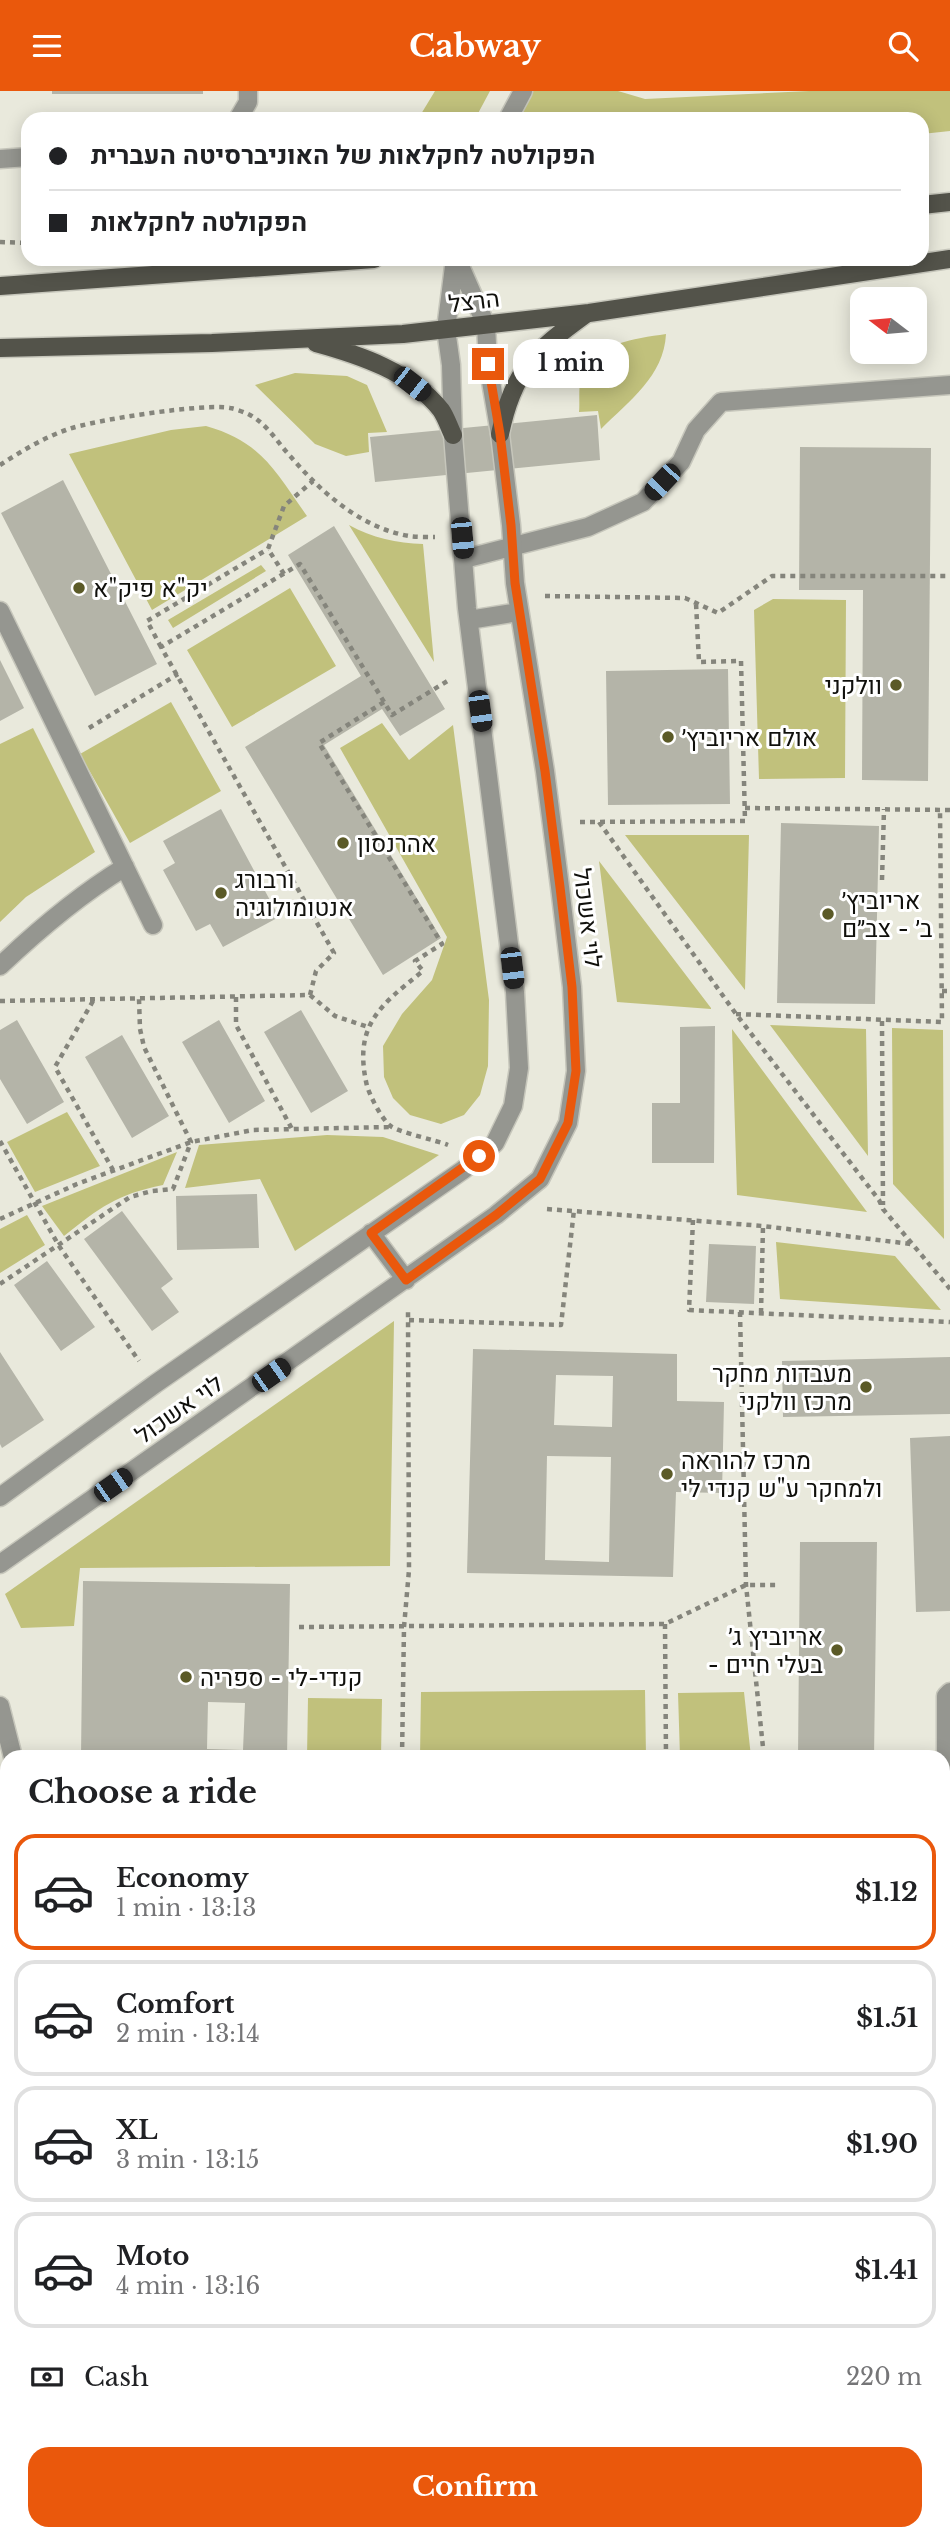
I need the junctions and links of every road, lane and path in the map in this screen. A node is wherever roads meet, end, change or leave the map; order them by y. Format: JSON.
{"nodes":[{"id":1,"x":248,"y":91,"type":"edge"},
{"id":2,"x":523,"y":91,"type":"edge"},
{"id":3,"x":242,"y":112,"type":"edge"},
{"id":4,"x":512,"y":112,"type":"edge"},
{"id":5,"x":21,"y":158,"type":"edge"},
{"id":6,"x":0,"y":159,"type":"edge"},
{"id":7,"x":950,"y":202,"type":"edge"},
{"id":8,"x":929,"y":204,"type":"edge"},
{"id":9,"x":0,"y":241,"type":"edge"},
{"id":10,"x":21,"y":242,"type":"edge"},
{"id":11,"x":950,"y":259,"type":"edge"},
{"id":12,"x":929,"y":262,"type":"edge"},
{"id":13,"x":277,"y":266,"type":"edge"},
{"id":14,"x":455,"y":266,"type":"edge"},
{"id":15,"x":459,"y":266,"type":"edge"},
{"id":16,"x":903,"y":266,"type":"edge"},
{"id":17,"x":0,"y":286,"type":"edge"},
{"id":18,"x":589,"y":313,"type":"junction"},
{"id":19,"x":486,"y":325,"type":"junction"},
{"id":20,"x":446,"y":329,"type":"junction"},
{"id":21,"x":303,"y":339,"type":"junction"},
{"id":22,"x":0,"y":348,"type":"edge"},
{"id":23,"x":950,"y":385,"type":"edge"},
{"id":24,"x":500,"y":434,"type":"junction"},
{"id":25,"x":453,"y":435,"type":"junction"},
{"id":26,"x":0,"y":465,"type":"edge"},
{"id":27,"x":313,"y":481,"type":"junction"},
{"id":28,"x":462,"y":538,"type":"junction"},
{"id":29,"x":511,"y":548,"type":"junction"},
{"id":30,"x":268,"y":549,"type":"junction"},
{"id":31,"x":464,"y":559,"type":"junction"},
{"id":32,"x":284,"y":574,"type":"junction"},
{"id":33,"x":950,"y":576,"type":"edge"},
{"id":34,"x":696,"y":603,"type":"junction"},
{"id":35,"x":518,"y":604,"type":"junction"},
{"id":36,"x":0,"y":611,"type":"edge"},
{"id":37,"x":469,"y":620,"type":"junction"},
{"id":38,"x":161,"y":647,"type":"junction"},
{"id":39,"x":474,"y":665,"type":"junction"},
{"id":40,"x":178,"y":674,"type":"junction"},
{"id":41,"x":384,"y":702,"type":"junction"},
{"id":42,"x":65,"y":743,"type":"junction"},
{"id":43,"x":745,"y":808,"type":"junction"},
{"id":44,"x":884,"y":809,"type":"junction"},
{"id":45,"x":940,"y":810,"type":"junction"},
{"id":46,"x":950,"y":810,"type":"edge"},
{"id":47,"x":551,"y":822,"type":"junction"},
{"id":48,"x":600,"y":822,"type":"junction"},
{"id":49,"x":125,"y":867,"type":"junction"},
{"id":50,"x":883,"y":880,"type":"dead end"},
{"id":51,"x":153,"y":925,"type":"dead end"},
{"id":52,"x":0,"y":966,"type":"edge"},
{"id":53,"x":942,"y":991,"type":"junction"},
{"id":54,"x":950,"y":991,"type":"edge"},
{"id":55,"x":310,"y":995,"type":"junction"},
{"id":56,"x":236,"y":997,"type":"junction"},
{"id":57,"x":139,"y":999,"type":"junction"},
{"id":58,"x":94,"y":1000,"type":"junction"},
{"id":59,"x":0,"y":1001,"type":"edge"},
{"id":60,"x":736,"y":1014,"type":"junction"},
{"id":61,"x":882,"y":1021,"type":"junction"},
{"id":62,"x":368,"y":1027,"type":"junction"},
{"id":63,"x":391,"y":1127,"type":"junction"},
{"id":64,"x":292,"y":1129,"type":"junction"},
{"id":65,"x":0,"y":1140,"type":"edge"},
{"id":66,"x":191,"y":1142,"type":"junction"},
{"id":67,"x":479,"y":1156,"type":"junction"},
{"id":68,"x":113,"y":1170,"type":"junction"},
{"id":69,"x":35,"y":1203,"type":"junction"},
{"id":70,"x":508,"y":1205,"type":"junction"},
{"id":71,"x":883,"y":1209,"type":"junction"},
{"id":72,"x":574,"y":1210,"type":"junction"},
{"id":73,"x":0,"y":1219,"type":"edge"},
{"id":74,"x":693,"y":1220,"type":"junction"},
{"id":75,"x":763,"y":1226,"type":"junction"},
{"id":76,"x":371,"y":1233,"type":"junction"},
{"id":77,"x":912,"y":1244,"type":"junction"},
{"id":78,"x":59,"y":1246,"type":"junction"},
{"id":79,"x":406,"y":1280,"type":"junction"},
{"id":80,"x":0,"y":1284,"type":"edge"},
{"id":81,"x":950,"y":1289,"type":"edge"},
{"id":82,"x":740,"y":1312,"type":"junction"},
{"id":83,"x":761,"y":1313,"type":"junction"},
{"id":84,"x":950,"y":1322,"type":"edge"},
{"id":85,"x":135,"y":1355,"type":"dead end"},
{"id":86,"x":0,"y":1497,"type":"edge"},
{"id":87,"x":0,"y":1564,"type":"edge"},
{"id":88,"x":746,"y":1585,"type":"junction"},
{"id":89,"x":779,"y":1585,"type":"dead end"},
{"id":90,"x":665,"y":1624,"type":"junction"},
{"id":91,"x":299,"y":1627,"type":"dead end"},
{"id":92,"x":404,"y":1627,"type":"junction"},
{"id":93,"x":950,"y":1692,"type":"edge"},
{"id":94,"x":0,"y":1706,"type":"edge"},
{"id":95,"x":11,"y":1750,"type":"edge"},
{"id":96,"x":402,"y":1750,"type":"edge"},
{"id":97,"x":666,"y":1750,"type":"edge"},
{"id":98,"x":763,"y":1750,"type":"edge"},
{"id":99,"x":946,"y":1750,"type":"edge"}],
"edges":[{"from":1,"to":3,"type":"street"},
{"from":2,"to":4,"type":"street"},
{"from":5,"to":6,"type":"street"},
{"from":7,"to":8,"type":"main road"},
{"from":9,"to":10,"type":"path"},
{"from":11,"to":12,"type":"main road","name":"הרצל"},
{"from":13,"to":17,"type":"main road"},
{"from":14,"to":20,"type":"street"},
{"from":15,"to":19,"type":"street"},
{"from":16,"to":18,"type":"main road","name":"הרצל"},
{"from":18,"to":19,"type":"main road","name":"הרצל"},
{"from":18,"to":24,"type":"main road"},
{"from":19,"to":20,"type":"main road","name":"הרצל"},
{"from":19,"to":24,"type":"street","name":"לוי אשכול"},
{"from":20,"to":21,"type":"main road","name":"הרצל"},
{"from":20,"to":25,"type":"street"},
{"from":21,"to":22,"type":"main road","name":"הרצל"},
{"from":21,"to":25,"type":"main road"},
{"from":23,"to":29,"type":"street"},
{"from":24,"to":29,"type":"street","name":"לוי אשכול"},
{"from":25,"to":28,"type":"street"},
{"from":26,"to":27,"type":"path"},
{"from":27,"to":28,"type":"path"},
{"from":27,"to":30,"type":"path"},
{"from":28,"to":31,"type":"street"},
{"from":29,"to":31,"type":"street"},
{"from":29,"to":35,"type":"street","name":"לוי אשכול"},
{"from":30,"to":32,"type":"path"},
{"from":30,"to":38,"type":"path"},
{"from":31,"to":37,"type":"street"},
{"from":32,"to":38,"type":"path"},
{"from":32,"to":41,"type":"path"},
{"from":33,"to":34,"type":"path"},
{"from":34,"to":35,"type":"path"},
{"from":34,"to":43,"type":"path"},
{"from":35,"to":37,"type":"street"},
{"from":35,"to":47,"type":"street","name":"לוי אשכול"},
{"from":36,"to":42,"type":"street"},
{"from":37,"to":39,"type":"street"},
{"from":38,"to":40,"type":"path"},
{"from":39,"to":41,"type":"path"},
{"from":39,"to":67,"type":"street"},
{"from":40,"to":42,"type":"path"},
{"from":40,"to":55,"type":"path"},
{"from":41,"to":62,"type":"path"},
{"from":42,"to":49,"type":"street"},
{"from":43,"to":44,"type":"path"},
{"from":43,"to":48,"type":"path"},
{"from":44,"to":45,"type":"path"},
{"from":44,"to":50,"type":"path"},
{"from":45,"to":46,"type":"path"},
{"from":45,"to":53,"type":"path"},
{"from":47,"to":48,"type":"path"},
{"from":47,"to":70,"type":"street","name":"לוי אשכול"},
{"from":48,"to":60,"type":"path"},
{"from":49,"to":51,"type":"street"},
{"from":49,"to":52,"type":"street"},
{"from":53,"to":54,"type":"path"},
{"from":53,"to":61,"type":"path"},
{"from":55,"to":56,"type":"path"},
{"from":55,"to":62,"type":"path"},
{"from":56,"to":57,"type":"path"},
{"from":56,"to":64,"type":"path"},
{"from":57,"to":58,"type":"path"},
{"from":57,"to":66,"type":"path"},
{"from":58,"to":59,"type":"path"},
{"from":58,"to":68,"type":"path"},
{"from":60,"to":61,"type":"path"},
{"from":60,"to":71,"type":"path"},
{"from":61,"to":71,"type":"path"},
{"from":62,"to":63,"type":"path"},
{"from":63,"to":64,"type":"path"},
{"from":63,"to":67,"type":"path"},
{"from":64,"to":66,"type":"path"},
{"from":65,"to":69,"type":"path"},
{"from":66,"to":68,"type":"path"},
{"from":66,"to":78,"type":"path"},
{"from":67,"to":76,"type":"street"},
{"from":68,"to":69,"type":"path"},
{"from":69,"to":73,"type":"path"},
{"from":69,"to":78,"type":"path"},
{"from":70,"to":72,"type":"path"},
{"from":70,"to":79,"type":"street","name":"לוי אשכול"},
{"from":71,"to":77,"type":"path"},
{"from":72,"to":74,"type":"path"},
{"from":72,"to":92,"type":"path"},
{"from":74,"to":75,"type":"path"},
{"from":74,"to":82,"type":"path"},
{"from":75,"to":77,"type":"path"},
{"from":75,"to":83,"type":"path"},
{"from":76,"to":79,"type":"street"},
{"from":76,"to":86,"type":"street"},
{"from":77,"to":81,"type":"path"},
{"from":78,"to":80,"type":"path"},
{"from":78,"to":85,"type":"path"},
{"from":79,"to":87,"type":"street","name":"לוי אשכול"},
{"from":82,"to":83,"type":"path"},
{"from":82,"to":88,"type":"path"},
{"from":83,"to":84,"type":"path"},
{"from":88,"to":89,"type":"path"},
{"from":88,"to":90,"type":"path"},
{"from":88,"to":98,"type":"path"},
{"from":90,"to":92,"type":"path"},
{"from":90,"to":97,"type":"path"},
{"from":91,"to":92,"type":"path"},
{"from":92,"to":96,"type":"path"},
{"from":93,"to":99,"type":"street"},
{"from":94,"to":95,"type":"street"}]}
